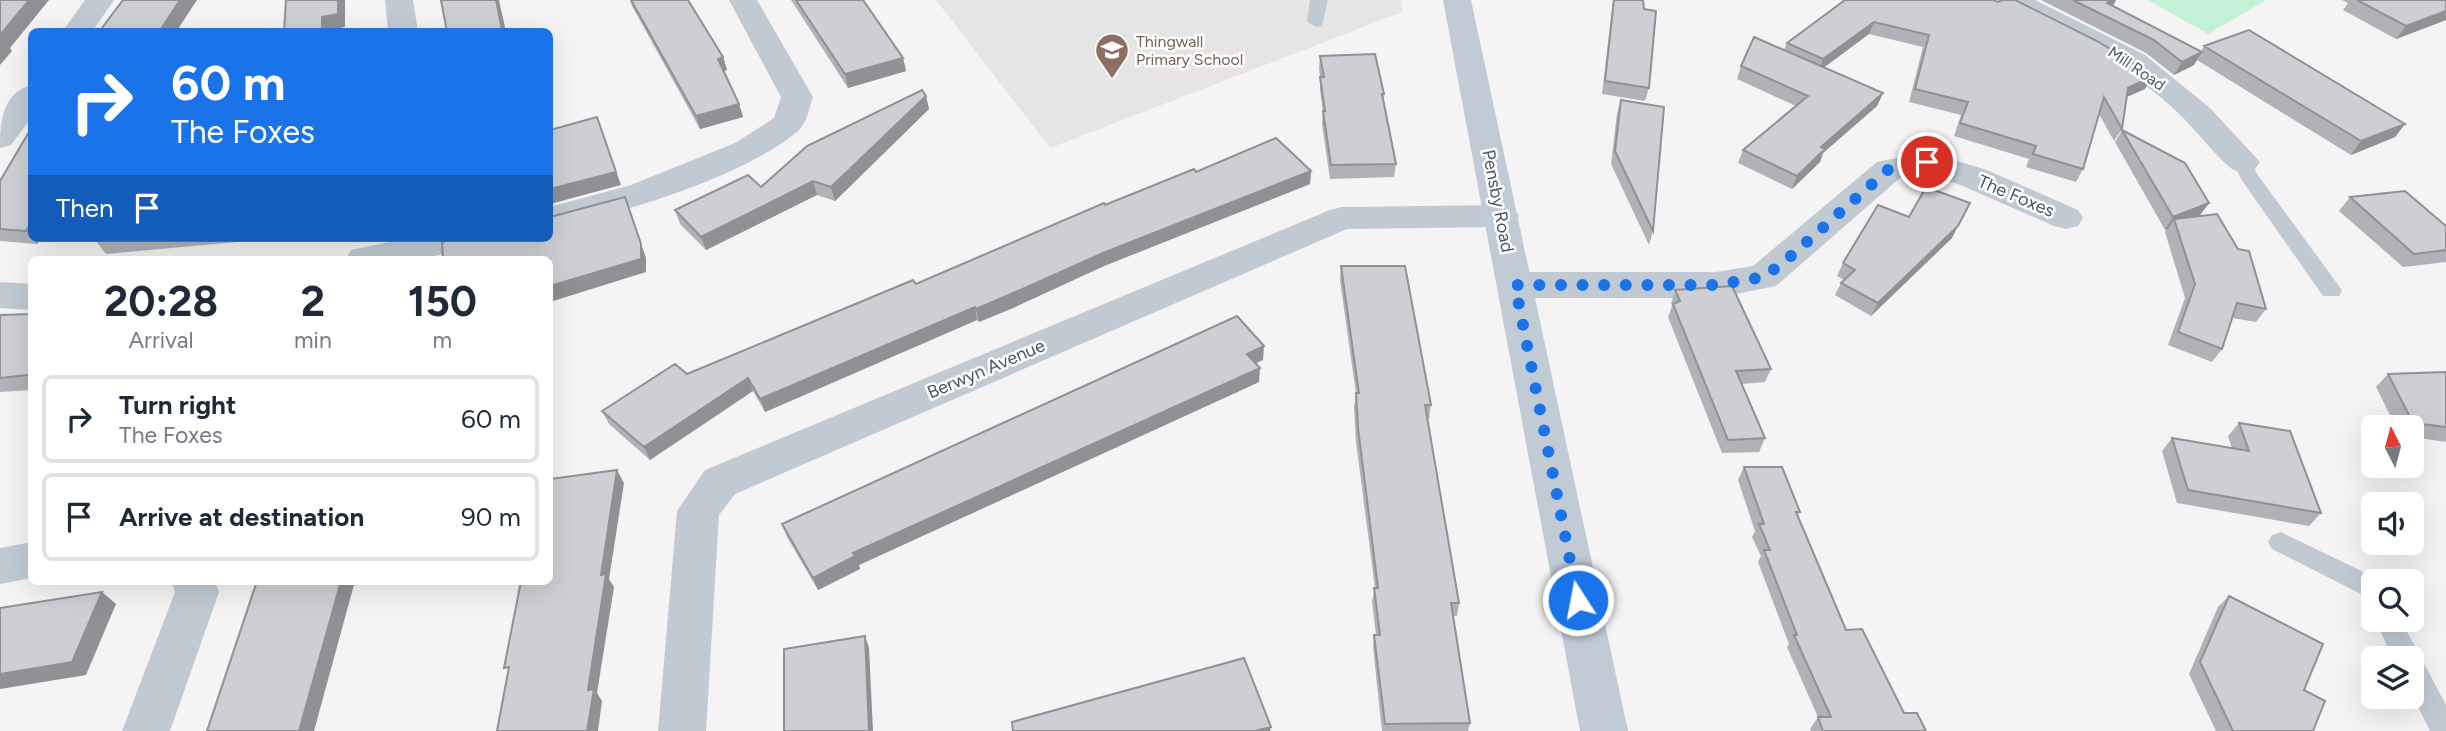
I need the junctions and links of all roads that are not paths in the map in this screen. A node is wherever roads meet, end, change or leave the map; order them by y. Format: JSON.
{"nodes":[{"id":1,"x":100,"y":0,"type":"edge"},
{"id":2,"x":399,"y":0,"type":"edge"},
{"id":3,"x":743,"y":0,"type":"edge"},
{"id":4,"x":1319,"y":0,"type":"edge"},
{"id":5,"x":1457,"y":0,"type":"edge"},
{"id":6,"x":2012,"y":0,"type":"edge"},
{"id":7,"x":1316,"y":22,"type":"dead end"},
{"id":8,"x":80,"y":28,"type":"edge"},
{"id":9,"x":402,"y":28,"type":"edge"},
{"id":10,"x":28,"y":100,"type":"edge"},
{"id":11,"x":0,"y":138,"type":"edge"},
{"id":12,"x":2243,"y":162,"type":"joint"},
{"id":13,"x":1502,"y":216,"type":"junction"},
{"id":14,"x":553,"y":217,"type":"edge"},
{"id":15,"x":2066,"y":218,"type":"dead end"},
{"id":16,"x":446,"y":242,"type":"edge"},
{"id":17,"x":378,"y":256,"type":"edge"},
{"id":18,"x":1515,"y":285,"type":"junction"},
{"id":19,"x":2331,"y":291,"type":"dead end"},
{"id":20,"x":0,"y":295,"type":"edge"},
{"id":21,"x":28,"y":297,"type":"edge"},
{"id":22,"x":2281,"y":542,"type":"dead end"},
{"id":23,"x":2361,"y":583,"type":"edge"},
{"id":24,"x":194,"y":585,"type":"edge"},
{"id":25,"x":2424,"y":691,"type":"edge"},
{"id":26,"x":146,"y":731,"type":"edge"},
{"id":27,"x":682,"y":731,"type":"edge"},
{"id":28,"x":1604,"y":731,"type":"edge"},
{"id":29,"x":2445,"y":731,"type":"edge"}],
"edges":[{"from":1,"to":8,"type":"street"},
{"from":2,"to":9,"type":"street"},
{"from":3,"to":14,"type":"street"},
{"from":4,"to":7,"type":"lane"},
{"from":5,"to":13,"type":"main road","name":"Pensby Road"},
{"from":6,"to":12,"type":"street","name":"Mill Road"},
{"from":10,"to":11,"type":"street"},
{"from":12,"to":19,"type":"lane"},
{"from":13,"to":18,"type":"main road","name":"Pensby Road"},
{"from":13,"to":27,"type":"street","name":"Berwyn Avenue"},
{"from":15,"to":18,"type":"street","name":"The Foxes"},
{"from":16,"to":17,"type":"street"},
{"from":18,"to":28,"type":"main road","name":"Pensby Road"},
{"from":20,"to":21,"type":"street"},
{"from":22,"to":23,"type":"lane"},
{"from":24,"to":26,"type":"street"},
{"from":25,"to":29,"type":"lane"}]}
